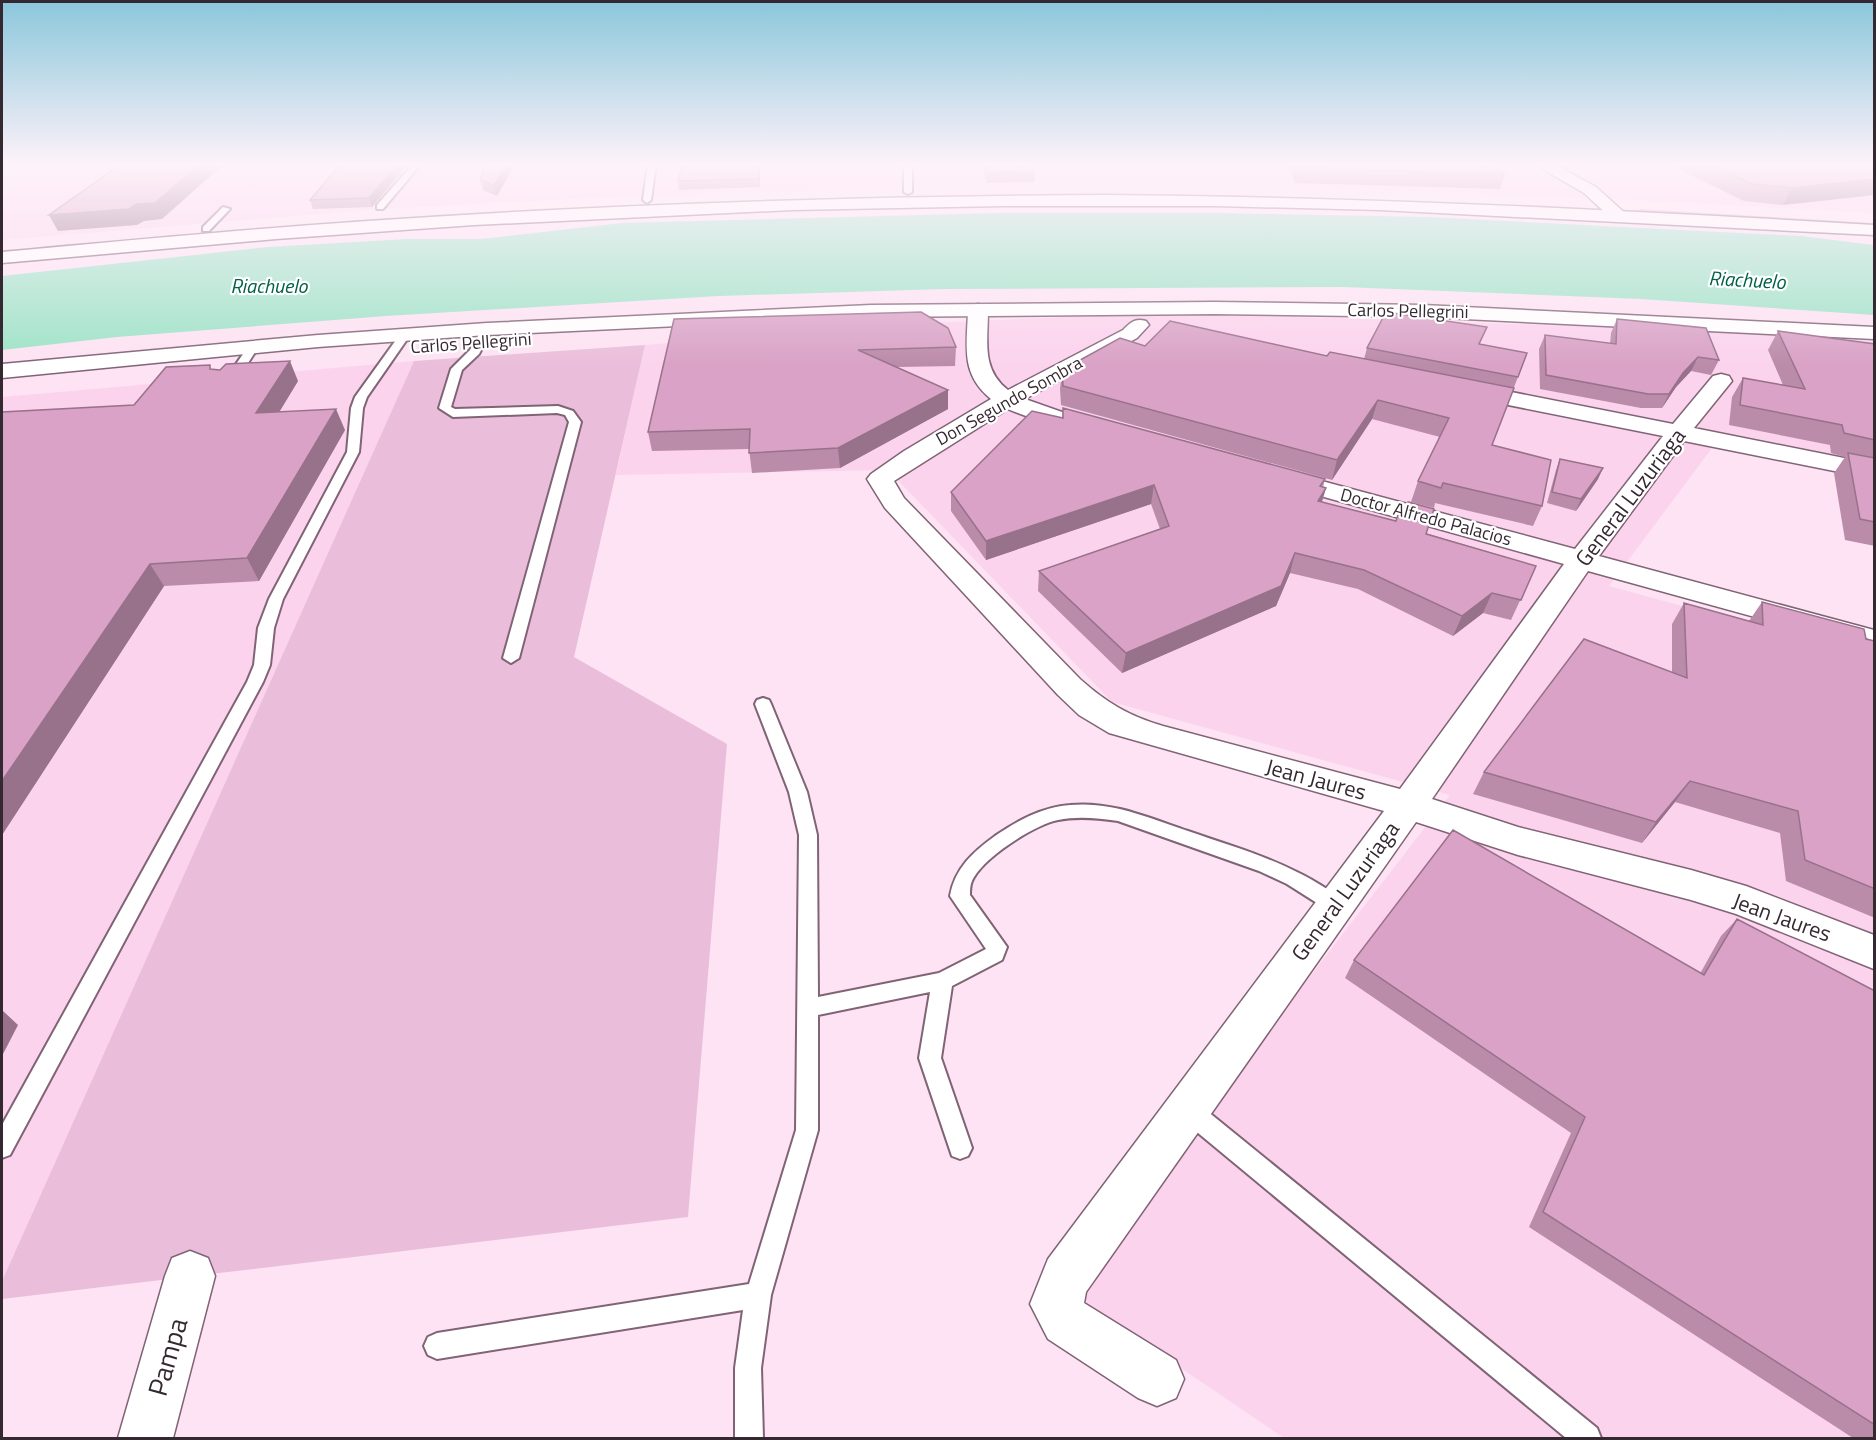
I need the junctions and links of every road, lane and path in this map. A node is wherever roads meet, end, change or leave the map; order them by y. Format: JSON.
{"nodes":[{"id":1,"x":188,"y":231,"type":"edge"},
{"id":2,"x":226,"y":231,"type":"edge"},
{"id":3,"x":5,"y":254,"type":"edge"},
{"id":4,"x":1100,"y":308,"type":"junction"},
{"id":5,"x":978,"y":310,"type":"junction"},
{"id":6,"x":1139,"y":325,"type":"junction"},
{"id":7,"x":1163,"y":330,"type":"edge"},
{"id":8,"x":1875,"y":333,"type":"edge"},
{"id":9,"x":484,"y":335,"type":"junction"},
{"id":10,"x":400,"y":341,"type":"junction"},
{"id":11,"x":249,"y":354,"type":"junction"},
{"id":12,"x":2,"y":371,"type":"edge"},
{"id":13,"x":1721,"y":381,"type":"edge"},
{"id":14,"x":2,"y":384,"type":"edge"},
{"id":15,"x":226,"y":386,"type":"edge"},
{"id":16,"x":1443,"y":386,"type":"edge"},
{"id":17,"x":1008,"y":399,"type":"junction"},
{"id":18,"x":1677,"y":432,"type":"junction"},
{"id":19,"x":1124,"y":435,"type":"edge"},
{"id":20,"x":1875,"y":471,"type":"edge"},
{"id":21,"x":1261,"y":472,"type":"edge"},
{"id":22,"x":880,"y":479,"type":"joint"},
{"id":23,"x":1581,"y":560,"type":"junction"},
{"id":24,"x":1875,"y":640,"type":"edge"},
{"id":25,"x":512,"y":658,"type":"dead end"},
{"id":26,"x":763,"y":704,"type":"dead end"},
{"id":27,"x":1408,"y":805,"type":"junction"},
{"id":28,"x":1335,"y":904,"type":"junction"},
{"id":29,"x":1875,"y":952,"type":"edge"},
{"id":30,"x":942,"y":981,"type":"junction"},
{"id":31,"x":808,"y":1008,"type":"junction"},
{"id":32,"x":1187,"y":1110,"type":"junction"},
{"id":33,"x":2,"y":1148,"type":"edge"},
{"id":34,"x":960,"y":1148,"type":"dead end"},
{"id":35,"x":190,"y":1276,"type":"dead end"},
{"id":36,"x":758,"y":1295,"type":"junction"},
{"id":37,"x":437,"y":1346,"type":"dead end"},
{"id":38,"x":1157,"y":1379,"type":"dead end"},
{"id":39,"x":145,"y":1438,"type":"edge"},
{"id":40,"x":749,"y":1438,"type":"edge"},
{"id":41,"x":1587,"y":1438,"type":"edge"}],
"edges":[{"from":1,"to":3,"type":"main road"},
{"from":2,"to":3,"type":"main road"},
{"from":4,"to":5,"type":"main road","name":"Carlos Pellegrini"},
{"from":4,"to":6,"type":"main road"},
{"from":4,"to":8,"type":"main road","name":"Carlos Pellegrini"},
{"from":5,"to":9,"type":"main road","name":"Carlos Pellegrini"},
{"from":5,"to":17,"type":"main road"},
{"from":6,"to":7,"type":"main road"},
{"from":6,"to":17,"type":"main road","name":"Don Segundo Sombra"},
{"from":9,"to":10,"type":"main road","name":"Carlos Pellegrini"},
{"from":9,"to":25,"type":"lane"},
{"from":10,"to":11,"type":"main road","name":"Carlos Pellegrini"},
{"from":10,"to":33,"type":"lane"},
{"from":11,"to":12,"type":"main road","name":"Carlos Pellegrini"},
{"from":11,"to":14,"type":"main road","name":"Carlos Pellegrini"},
{"from":11,"to":15,"type":"lane"},
{"from":13,"to":18,"type":"main road","name":"General Luzuriaga"},
{"from":16,"to":18,"type":"main road"},
{"from":17,"to":19,"type":"main road"},
{"from":17,"to":22,"type":"main road","name":"Don Segundo Sombra"},
{"from":18,"to":20,"type":"main road"},
{"from":18,"to":23,"type":"main road","name":"General Luzuriaga"},
{"from":21,"to":23,"type":"main road","name":"Doctor Alfredo Palacios"},
{"from":22,"to":27,"type":"main road","name":"Jean Jaures"},
{"from":23,"to":24,"type":"main road","name":"Doctor Alfredo Palacios"},
{"from":23,"to":27,"type":"main road","name":"General Luzuriaga"},
{"from":26,"to":31,"type":"lane"},
{"from":27,"to":28,"type":"main road","name":"General Luzuriaga"},
{"from":27,"to":29,"type":"main road","name":"Jean Jaures"},
{"from":28,"to":30,"type":"lane"},
{"from":28,"to":32,"type":"main road","name":"General Luzuriaga"},
{"from":30,"to":31,"type":"lane"},
{"from":30,"to":34,"type":"lane"},
{"from":31,"to":36,"type":"lane"},
{"from":32,"to":38,"type":"main road","name":"General Luzuriaga"},
{"from":32,"to":41,"type":"lane"},
{"from":35,"to":39,"type":"main road","name":"Pampa"},
{"from":36,"to":37,"type":"lane"},
{"from":36,"to":40,"type":"lane"}]}
